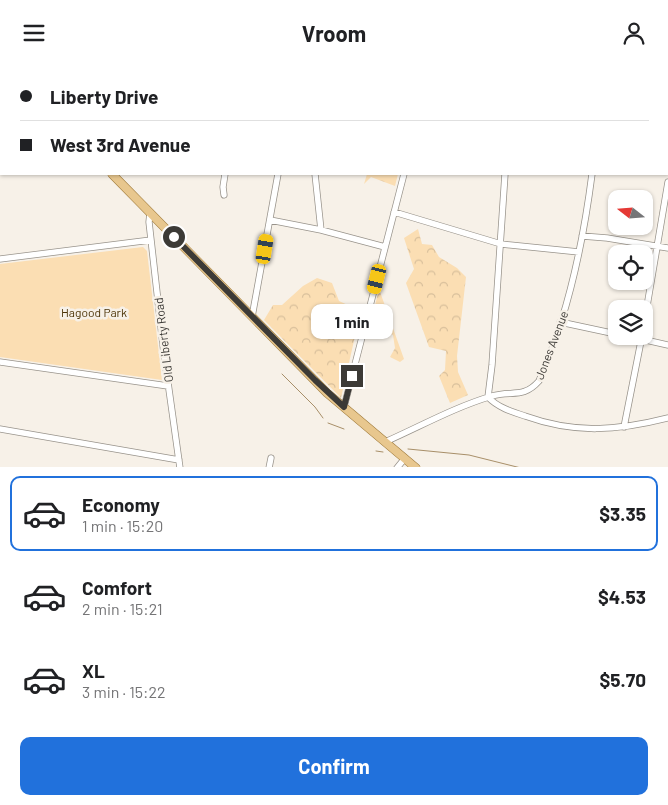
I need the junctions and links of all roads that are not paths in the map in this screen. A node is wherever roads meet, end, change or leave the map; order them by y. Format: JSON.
{"nodes":[{"id":1,"x":113,"y":175,"type":"edge"},
{"id":2,"x":225,"y":175,"type":"edge"},
{"id":3,"x":278,"y":175,"type":"edge"},
{"id":4,"x":315,"y":175,"type":"edge"},
{"id":5,"x":404,"y":175,"type":"edge"},
{"id":6,"x":505,"y":175,"type":"edge"},
{"id":7,"x":592,"y":175,"type":"edge"},
{"id":8,"x":668,"y":182,"type":"edge"},
{"id":9,"x":224,"y":195,"type":"dead end"},
{"id":10,"x":394,"y":212,"type":"junction"},
{"id":11,"x":150,"y":213,"type":"junction"},
{"id":12,"x":270,"y":220,"type":"junction"},
{"id":13,"x":321,"y":230,"type":"junction"},
{"id":14,"x":582,"y":236,"type":"junction"},
{"id":15,"x":151,"y":240,"type":"junction"},
{"id":16,"x":500,"y":244,"type":"junction"},
{"id":17,"x":656,"y":246,"type":"junction"},
{"id":18,"x":385,"y":247,"type":"junction"},
{"id":19,"x":668,"y":248,"type":"edge"},
{"id":20,"x":579,"y":252,"type":"junction"},
{"id":21,"x":0,"y":259,"type":"edge"},
{"id":22,"x":648,"y":300,"type":"edge"},
{"id":23,"x":252,"y":317,"type":"junction"},
{"id":24,"x":560,"y":322,"type":"junction"},
{"id":25,"x":608,"y":332,"type":"edge"},
{"id":26,"x":653,"y":341,"type":"edge"},
{"id":27,"x":641,"y":345,"type":"edge"},
{"id":28,"x":668,"y":345,"type":"edge"},
{"id":29,"x":0,"y":362,"type":"edge"},
{"id":30,"x":168,"y":386,"type":"junction"},
{"id":31,"x":488,"y":397,"type":"junction"},
{"id":32,"x":344,"y":407,"type":"junction"},
{"id":33,"x":668,"y":417,"type":"edge"},
{"id":34,"x":624,"y":427,"type":"junction"},
{"id":35,"x":0,"y":429,"type":"edge"},
{"id":36,"x":385,"y":441,"type":"junction"},
{"id":37,"x":271,"y":458,"type":"dead end"},
{"id":38,"x":405,"y":458,"type":"junction"},
{"id":39,"x":179,"y":460,"type":"junction"},
{"id":40,"x":180,"y":467,"type":"edge"},
{"id":41,"x":269,"y":467,"type":"edge"},
{"id":42,"x":397,"y":467,"type":"edge"},
{"id":43,"x":416,"y":467,"type":"edge"}],
"edges":[{"from":1,"to":11,"type":"main road"},
{"from":2,"to":9,"type":"street"},
{"from":3,"to":12,"type":"street"},
{"from":4,"to":13,"type":"street"},
{"from":5,"to":10,"type":"street"},
{"from":6,"to":16,"type":"street"},
{"from":7,"to":14,"type":"street","name":"Jones Avenue"},
{"from":8,"to":17,"type":"street"},
{"from":10,"to":16,"type":"street"},
{"from":10,"to":18,"type":"street"},
{"from":11,"to":15,"type":"street","name":"Old Liberty Road"},
{"from":11,"to":23,"type":"main road"},
{"from":12,"to":13,"type":"street"},
{"from":12,"to":23,"type":"street"},
{"from":13,"to":18,"type":"street"},
{"from":14,"to":17,"type":"street"},
{"from":14,"to":20,"type":"street","name":"Jones Avenue"},
{"from":15,"to":21,"type":"street"},
{"from":15,"to":30,"type":"street","name":"Old Liberty Road"},
{"from":16,"to":20,"type":"street"},
{"from":16,"to":31,"type":"street"},
{"from":17,"to":19,"type":"street"},
{"from":17,"to":22,"type":"street"},
{"from":18,"to":32,"type":"street"},
{"from":20,"to":24,"type":"street","name":"Jones Avenue"},
{"from":23,"to":32,"type":"main road"},
{"from":24,"to":25,"type":"street"},
{"from":24,"to":31,"type":"street","name":"Jones Avenue"},
{"from":26,"to":28,"type":"street"},
{"from":27,"to":34,"type":"street"},
{"from":29,"to":30,"type":"street"},
{"from":30,"to":39,"type":"street","name":"Old Liberty Road"},
{"from":31,"to":34,"type":"street"},
{"from":31,"to":36,"type":"street","name":"Jones Avenue"},
{"from":32,"to":36,"type":"main road"},
{"from":33,"to":34,"type":"street"},
{"from":35,"to":39,"type":"street"},
{"from":36,"to":38,"type":"main road"},
{"from":37,"to":41,"type":"street"},
{"from":38,"to":42,"type":"street"},
{"from":38,"to":43,"type":"main road"},
{"from":39,"to":40,"type":"street","name":"Old Liberty Road"}]}
